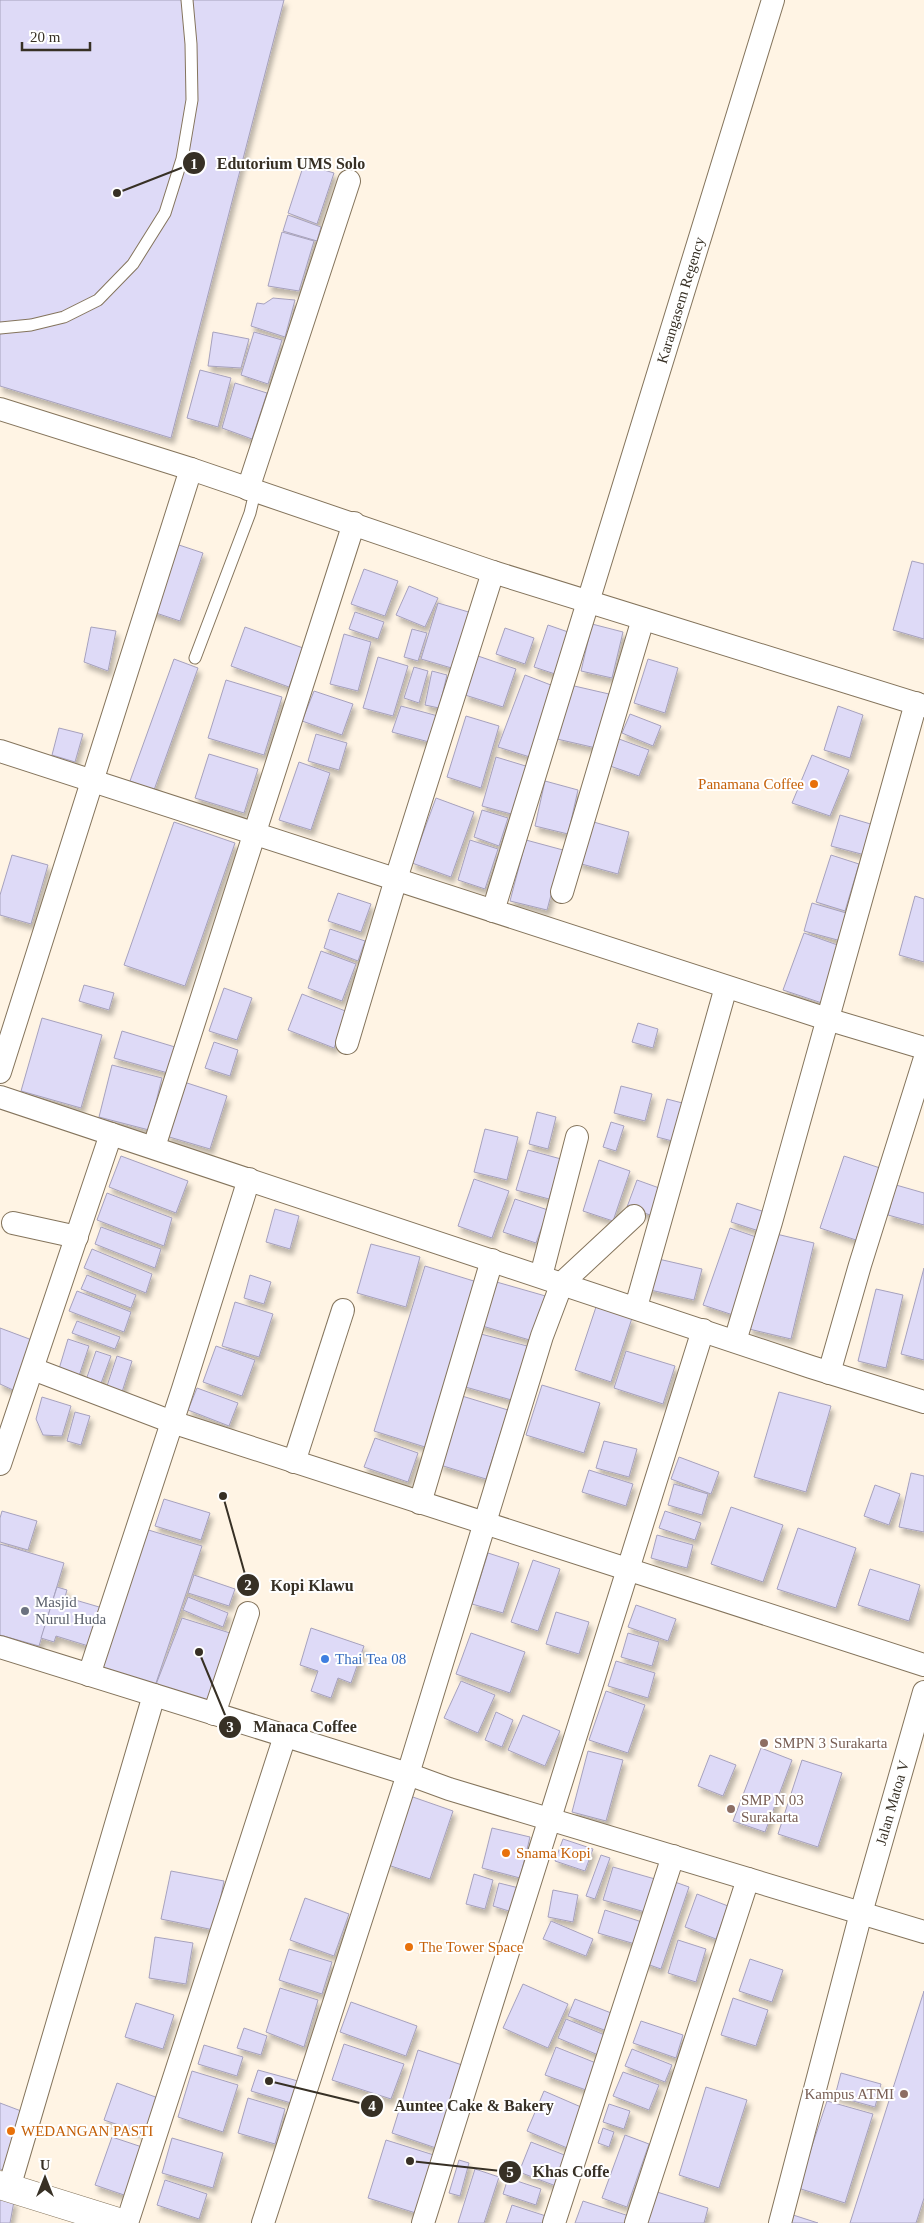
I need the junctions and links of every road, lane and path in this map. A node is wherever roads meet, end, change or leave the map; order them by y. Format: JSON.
{"nodes":[{"id":1,"x":187,"y":0,"type":"edge"},
{"id":2,"x":773,"y":0,"type":"edge"},
{"id":3,"x":349,"y":181,"type":"dead end"},
{"id":4,"x":0,"y":328,"type":"edge"},
{"id":5,"x":0,"y":409,"type":"edge"},
{"id":6,"x":191,"y":469,"type":"junction"},
{"id":7,"x":252,"y":490,"type":"junction"},
{"id":8,"x":354,"y":523,"type":"junction"},
{"id":9,"x":493,"y":572,"type":"junction"},
{"id":10,"x":588,"y":601,"type":"junction"},
{"id":11,"x":644,"y":618,"type":"junction"},
{"id":12,"x":195,"y":658,"type":"dead end"},
{"id":13,"x":920,"y":704,"type":"edge"},
{"id":14,"x":0,"y":751,"type":"edge"},
{"id":15,"x":91,"y":781,"type":"junction"},
{"id":16,"x":253,"y":833,"type":"junction"},
{"id":17,"x":396,"y":879,"type":"junction"},
{"id":18,"x":562,"y":892,"type":"dead end"},
{"id":19,"x":493,"y":911,"type":"junction"},
{"id":20,"x":726,"y":987,"type":"junction"},
{"id":21,"x":827,"y":1019,"type":"junction"},
{"id":22,"x":347,"y":1043,"type":"dead end"},
{"id":23,"x":924,"y":1048,"type":"edge"},
{"id":24,"x":924,"y":1061,"type":"edge"},
{"id":25,"x":0,"y":1072,"type":"edge"},
{"id":26,"x":0,"y":1097,"type":"edge"},
{"id":27,"x":111,"y":1134,"type":"junction"},
{"id":28,"x":577,"y":1137,"type":"dead end"},
{"id":29,"x":154,"y":1147,"type":"junction"},
{"id":30,"x":249,"y":1179,"type":"junction"},
{"id":31,"x":634,"y":1216,"type":"dead end"},
{"id":32,"x":13,"y":1223,"type":"dead end"},
{"id":33,"x":76,"y":1237,"type":"junction"},
{"id":34,"x":492,"y":1260,"type":"junction"},
{"id":35,"x":540,"y":1276,"type":"junction"},
{"id":36,"x":562,"y":1283,"type":"junction"},
{"id":37,"x":636,"y":1307,"type":"junction"},
{"id":38,"x":343,"y":1310,"type":"dead end"},
{"id":39,"x":704,"y":1330,"type":"junction"},
{"id":40,"x":735,"y":1341,"type":"junction"},
{"id":41,"x":33,"y":1369,"type":"junction"},
{"id":42,"x":829,"y":1373,"type":"junction"},
{"id":43,"x":924,"y":1402,"type":"edge"},
{"id":44,"x":172,"y":1422,"type":"junction"},
{"id":45,"x":294,"y":1462,"type":"junction"},
{"id":46,"x":0,"y":1464,"type":"edge"},
{"id":47,"x":420,"y":1503,"type":"junction"},
{"id":48,"x":485,"y":1524,"type":"junction"},
{"id":49,"x":628,"y":1571,"type":"junction"},
{"id":50,"x":248,"y":1614,"type":"dead end"},
{"id":51,"x":0,"y":1648,"type":"edge"},
{"id":52,"x":924,"y":1665,"type":"edge"},
{"id":53,"x":90,"y":1675,"type":"junction"},
{"id":54,"x":924,"y":1692,"type":"edge"},
{"id":55,"x":154,"y":1695,"type":"junction"},
{"id":56,"x":214,"y":1714,"type":"junction"},
{"id":57,"x":285,"y":1736,"type":"junction"},
{"id":58,"x":408,"y":1774,"type":"junction"},
{"id":59,"x":551,"y":1818,"type":"junction"},
{"id":60,"x":673,"y":1856,"type":"junction"},
{"id":61,"x":748,"y":1879,"type":"junction"},
{"id":62,"x":860,"y":1913,"type":"junction"},
{"id":63,"x":924,"y":1932,"type":"edge"},
{"id":64,"x":5,"y":2187,"type":"edge"},
{"id":65,"x":122,"y":2223,"type":"edge"},
{"id":66,"x":127,"y":2223,"type":"edge"},
{"id":67,"x":263,"y":2223,"type":"edge"},
{"id":68,"x":423,"y":2223,"type":"edge"},
{"id":69,"x":554,"y":2223,"type":"edge"},
{"id":70,"x":636,"y":2223,"type":"edge"},
{"id":71,"x":780,"y":2223,"type":"edge"}],
"edges":[{"from":1,"to":4,"type":"lane"},
{"from":2,"to":10,"type":"street","name":"Karangasem Regency"},
{"from":3,"to":7,"type":"street"},
{"from":5,"to":6,"type":"street"},
{"from":6,"to":7,"type":"street"},
{"from":6,"to":15,"type":"street"},
{"from":7,"to":8,"type":"street"},
{"from":7,"to":12,"type":"lane"},
{"from":8,"to":9,"type":"street"},
{"from":8,"to":16,"type":"street"},
{"from":9,"to":10,"type":"street"},
{"from":9,"to":17,"type":"street"},
{"from":10,"to":11,"type":"street"},
{"from":10,"to":19,"type":"street","name":"Karangasem Regency"},
{"from":11,"to":13,"type":"street"},
{"from":11,"to":18,"type":"street"},
{"from":13,"to":21,"type":"street"},
{"from":14,"to":15,"type":"street"},
{"from":15,"to":16,"type":"street"},
{"from":15,"to":25,"type":"street"},
{"from":16,"to":17,"type":"street"},
{"from":16,"to":29,"type":"street"},
{"from":17,"to":19,"type":"street"},
{"from":17,"to":22,"type":"street"},
{"from":19,"to":20,"type":"street"},
{"from":20,"to":21,"type":"street"},
{"from":20,"to":37,"type":"street"},
{"from":21,"to":23,"type":"street"},
{"from":21,"to":40,"type":"street"},
{"from":24,"to":42,"type":"street"},
{"from":26,"to":27,"type":"street"},
{"from":27,"to":29,"type":"street"},
{"from":27,"to":33,"type":"street"},
{"from":28,"to":35,"type":"street"},
{"from":29,"to":30,"type":"street"},
{"from":30,"to":34,"type":"street"},
{"from":30,"to":44,"type":"street"},
{"from":31,"to":36,"type":"street"},
{"from":32,"to":33,"type":"street"},
{"from":33,"to":41,"type":"street"},
{"from":34,"to":35,"type":"street"},
{"from":34,"to":47,"type":"street"},
{"from":35,"to":36,"type":"street"},
{"from":36,"to":37,"type":"street"},
{"from":36,"to":48,"type":"street"},
{"from":37,"to":39,"type":"street"},
{"from":38,"to":45,"type":"street"},
{"from":39,"to":40,"type":"street"},
{"from":39,"to":49,"type":"street"},
{"from":40,"to":42,"type":"street"},
{"from":41,"to":44,"type":"street"},
{"from":41,"to":46,"type":"street"},
{"from":42,"to":43,"type":"street"},
{"from":44,"to":45,"type":"street"},
{"from":44,"to":53,"type":"street"},
{"from":45,"to":47,"type":"street"},
{"from":47,"to":48,"type":"street"},
{"from":48,"to":49,"type":"street"},
{"from":48,"to":58,"type":"street"},
{"from":49,"to":52,"type":"street"},
{"from":49,"to":59,"type":"street"},
{"from":50,"to":56,"type":"street"},
{"from":51,"to":53,"type":"street"},
{"from":53,"to":55,"type":"street"},
{"from":54,"to":62,"type":"street","name":"Jalan Matoa V"},
{"from":55,"to":56,"type":"street"},
{"from":55,"to":64,"type":"street"},
{"from":56,"to":57,"type":"street"},
{"from":57,"to":58,"type":"street"},
{"from":57,"to":66,"type":"street"},
{"from":58,"to":59,"type":"street"},
{"from":58,"to":67,"type":"street"},
{"from":59,"to":60,"type":"street"},
{"from":59,"to":68,"type":"street"},
{"from":60,"to":61,"type":"street"},
{"from":60,"to":69,"type":"street"},
{"from":61,"to":62,"type":"street"},
{"from":61,"to":70,"type":"street"},
{"from":62,"to":63,"type":"street"},
{"from":62,"to":71,"type":"street","name":"Jalan Matoa V"},
{"from":64,"to":65,"type":"street"}]}
